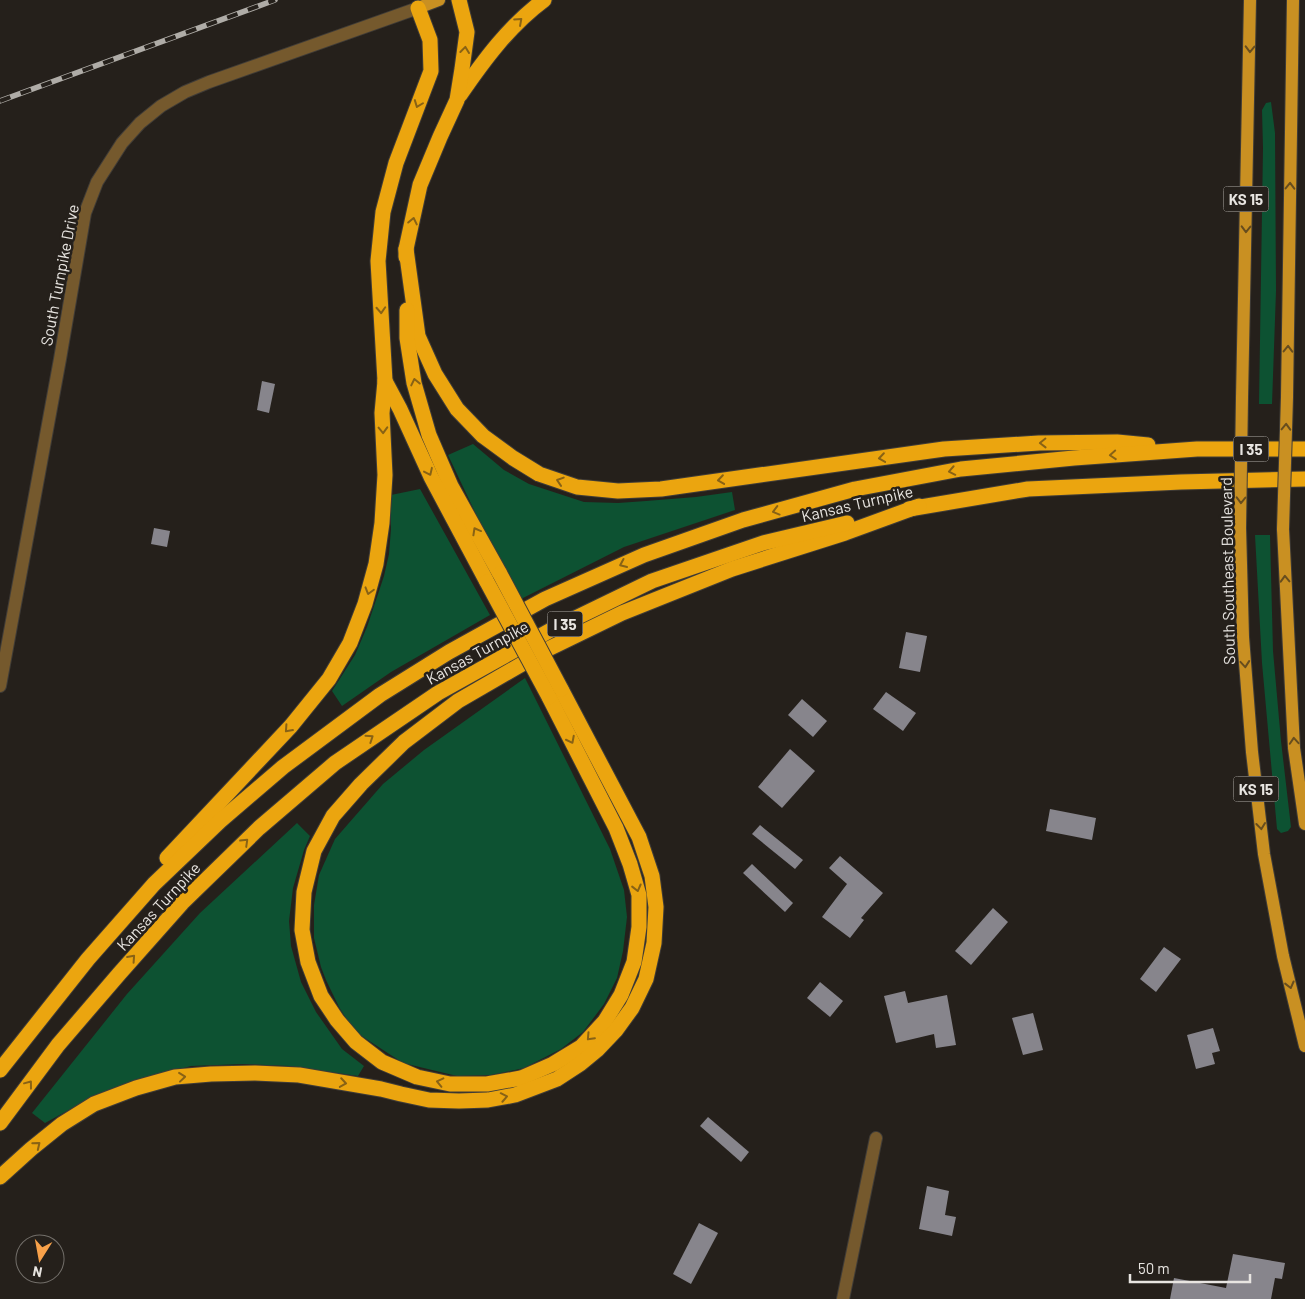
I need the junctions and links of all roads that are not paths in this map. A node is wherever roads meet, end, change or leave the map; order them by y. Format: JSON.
{"nodes":[{"id":1,"x":439,"y":0,"type":"edge"},
{"id":2,"x":459,"y":0,"type":"edge"},
{"id":3,"x":544,"y":0,"type":"edge"},
{"id":4,"x":1250,"y":0,"type":"edge"},
{"id":5,"x":1293,"y":0,"type":"edge"},
{"id":6,"x":418,"y":8,"type":"junction"},
{"id":7,"x":457,"y":100,"type":"junction"},
{"id":8,"x":406,"y":249,"type":"junction"},
{"id":9,"x":384,"y":381,"type":"junction"},
{"id":10,"x":1197,"y":449,"type":"junction"},
{"id":11,"x":1305,"y":449,"type":"edge"},
{"id":12,"x":1305,"y":479,"type":"edge"},
{"id":13,"x":919,"y":506,"type":"junction"},
{"id":14,"x":0,"y":686,"type":"edge"},
{"id":15,"x":555,"y":693,"type":"junction"},
{"id":16,"x":1305,"y":824,"type":"edge"},
{"id":17,"x":88,"y":959,"type":"junction"},
{"id":18,"x":1305,"y":1046,"type":"edge"},
{"id":19,"x":0,"y":1070,"type":"edge"},
{"id":20,"x":0,"y":1123,"type":"edge"},
{"id":21,"x":876,"y":1138,"type":"dead end"},
{"id":22,"x":0,"y":1177,"type":"edge"},
{"id":23,"x":842,"y":1299,"type":"edge"}],
"edges":[{"from":1,"to":6,"type":"main road"},
{"from":7,"to":2,"type":"highway","one_way":true},
{"from":7,"to":3,"type":"highway","one_way":true},
{"from":4,"to":18,"type":"main road","name":"South Southeast Boulevard","number":"KS 15","one_way":true,"bridge":true},
{"from":16,"to":5,"type":"main road","number":"KS 15","one_way":true,"bridge":true},
{"from":6,"to":9,"type":"highway","one_way":true},
{"from":6,"to":14,"type":"street","name":"South Turnpike Drive"},
{"from":8,"to":7,"type":"highway","one_way":true},
{"from":10,"to":8,"type":"highway","one_way":true},
{"from":15,"to":8,"type":"highway","one_way":true,"bridge":true},
{"from":9,"to":15,"type":"highway","one_way":true,"bridge":true},
{"from":9,"to":17,"type":"highway","one_way":true},
{"from":10,"to":11,"type":"highway","name":"Kansas Turnpike","number":"I 35"},
{"from":10,"to":17,"type":"highway","name":"Kansas Turnpike","number":"I 35","one_way":true},
{"from":12,"to":13,"type":"highway","name":"Kansas Turnpike","number":"I 35"},
{"from":15,"to":13,"type":"highway","one_way":true},
{"from":20,"to":13,"type":"highway","name":"Kansas Turnpike","number":"I 35","one_way":true},
{"from":22,"to":15,"type":"highway","one_way":true},
{"from":17,"to":19,"type":"highway","name":"Kansas Turnpike","number":"I 35"},
{"from":21,"to":23,"type":"street"}]}
